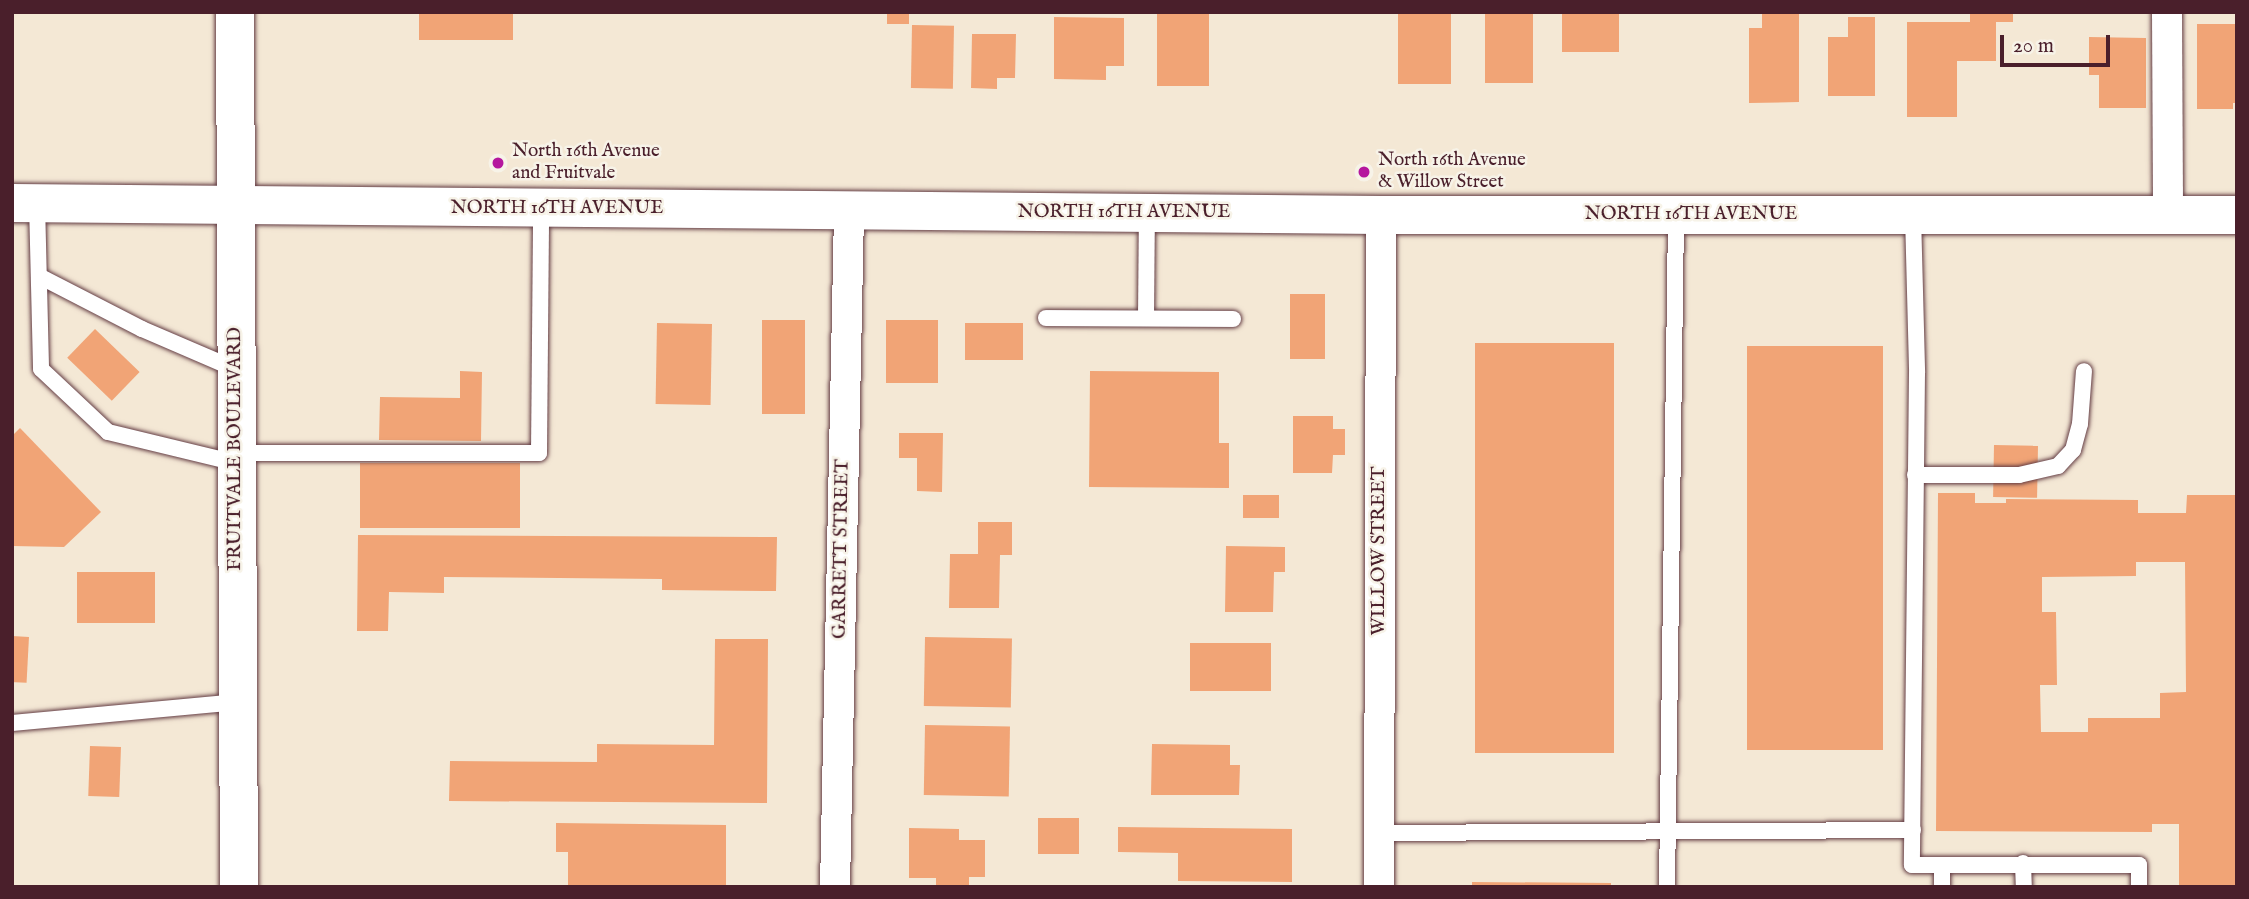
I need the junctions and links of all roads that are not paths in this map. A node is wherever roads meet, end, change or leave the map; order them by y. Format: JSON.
{"nodes":[{"id":1,"x":235,"y":12,"type":"edge"},
{"id":2,"x":2167,"y":12,"type":"edge"},
{"id":3,"x":25,"y":203,"type":"edge"},
{"id":4,"x":234,"y":205,"type":"junction"},
{"id":5,"x":541,"y":208,"type":"junction"},
{"id":6,"x":849,"y":211,"type":"junction"},
{"id":7,"x":1147,"y":213,"type":"junction"},
{"id":8,"x":1381,"y":215,"type":"junction"},
{"id":9,"x":1676,"y":215,"type":"junction"},
{"id":10,"x":1913,"y":215,"type":"junction"},
{"id":11,"x":2168,"y":215,"type":"junction"},
{"id":12,"x":2237,"y":215,"type":"edge"},
{"id":13,"x":39,"y":276,"type":"junction"},
{"id":14,"x":1046,"y":318,"type":"dead end"},
{"id":15,"x":1146,"y":318,"type":"junction"},
{"id":16,"x":1233,"y":319,"type":"dead end"},
{"id":17,"x":235,"y":369,"type":"junction"},
{"id":18,"x":2084,"y":372,"type":"dead end"},
{"id":19,"x":236,"y":458,"type":"junction"},
{"id":20,"x":1915,"y":475,"type":"junction"},
{"id":21,"x":238,"y":702,"type":"junction"},
{"id":22,"x":12,"y":723,"type":"edge"},
{"id":23,"x":1913,"y":830,"type":"junction"},
{"id":24,"x":1668,"y":832,"type":"junction"},
{"id":25,"x":1379,"y":833,"type":"junction"},
{"id":26,"x":2023,"y":863,"type":"junction"},
{"id":27,"x":1942,"y":865,"type":"junction"},
{"id":28,"x":239,"y":887,"type":"edge"},
{"id":29,"x":835,"y":887,"type":"edge"},
{"id":30,"x":1379,"y":887,"type":"edge"},
{"id":31,"x":1667,"y":887,"type":"edge"},
{"id":32,"x":1942,"y":887,"type":"edge"},
{"id":33,"x":2024,"y":887,"type":"edge"},
{"id":34,"x":2139,"y":887,"type":"edge"}],
"edges":[{"from":1,"to":4,"type":"main road","name":"FRUITVALE BOULEVARD"},
{"from":2,"to":11,"type":"street"},
{"from":3,"to":4,"type":"main road","name":"NORTH 16TH AVENUE"},
{"from":3,"to":13,"type":"lane"},
{"from":4,"to":5,"type":"main road","name":"NORTH 16TH AVENUE"},
{"from":4,"to":17,"type":"main road","name":"FRUITVALE BOULEVARD"},
{"from":5,"to":6,"type":"main road","name":"NORTH 16TH AVENUE"},
{"from":5,"to":19,"type":"lane"},
{"from":6,"to":7,"type":"main road","name":"NORTH 16TH AVENUE"},
{"from":6,"to":29,"type":"street","name":"GARRETT STREET"},
{"from":7,"to":8,"type":"main road","name":"NORTH 16TH AVENUE"},
{"from":7,"to":15,"type":"lane"},
{"from":8,"to":9,"type":"main road","name":"NORTH 16TH AVENUE"},
{"from":8,"to":25,"type":"street","name":"WILLOW STREET"},
{"from":9,"to":10,"type":"main road","name":"NORTH 16TH AVENUE"},
{"from":9,"to":24,"type":"lane"},
{"from":10,"to":11,"type":"main road","name":"NORTH 16TH AVENUE"},
{"from":10,"to":20,"type":"lane"},
{"from":11,"to":12,"type":"main road","name":"NORTH 16TH AVENUE"},
{"from":13,"to":17,"type":"lane"},
{"from":13,"to":19,"type":"lane"},
{"from":14,"to":15,"type":"lane"},
{"from":15,"to":16,"type":"lane"},
{"from":17,"to":19,"type":"main road","name":"FRUITVALE BOULEVARD"},
{"from":18,"to":20,"type":"lane"},
{"from":19,"to":21,"type":"main road","name":"FRUITVALE BOULEVARD"},
{"from":20,"to":23,"type":"lane"},
{"from":21,"to":22,"type":"lane"},
{"from":21,"to":28,"type":"main road","name":"FRUITVALE BOULEVARD"},
{"from":23,"to":24,"type":"lane"},
{"from":23,"to":27,"type":"lane"},
{"from":24,"to":25,"type":"lane"},
{"from":24,"to":31,"type":"lane"},
{"from":25,"to":30,"type":"street","name":"WILLOW STREET"},
{"from":26,"to":27,"type":"lane"},
{"from":26,"to":33,"type":"lane"},
{"from":26,"to":34,"type":"lane"},
{"from":27,"to":32,"type":"lane"}]}
